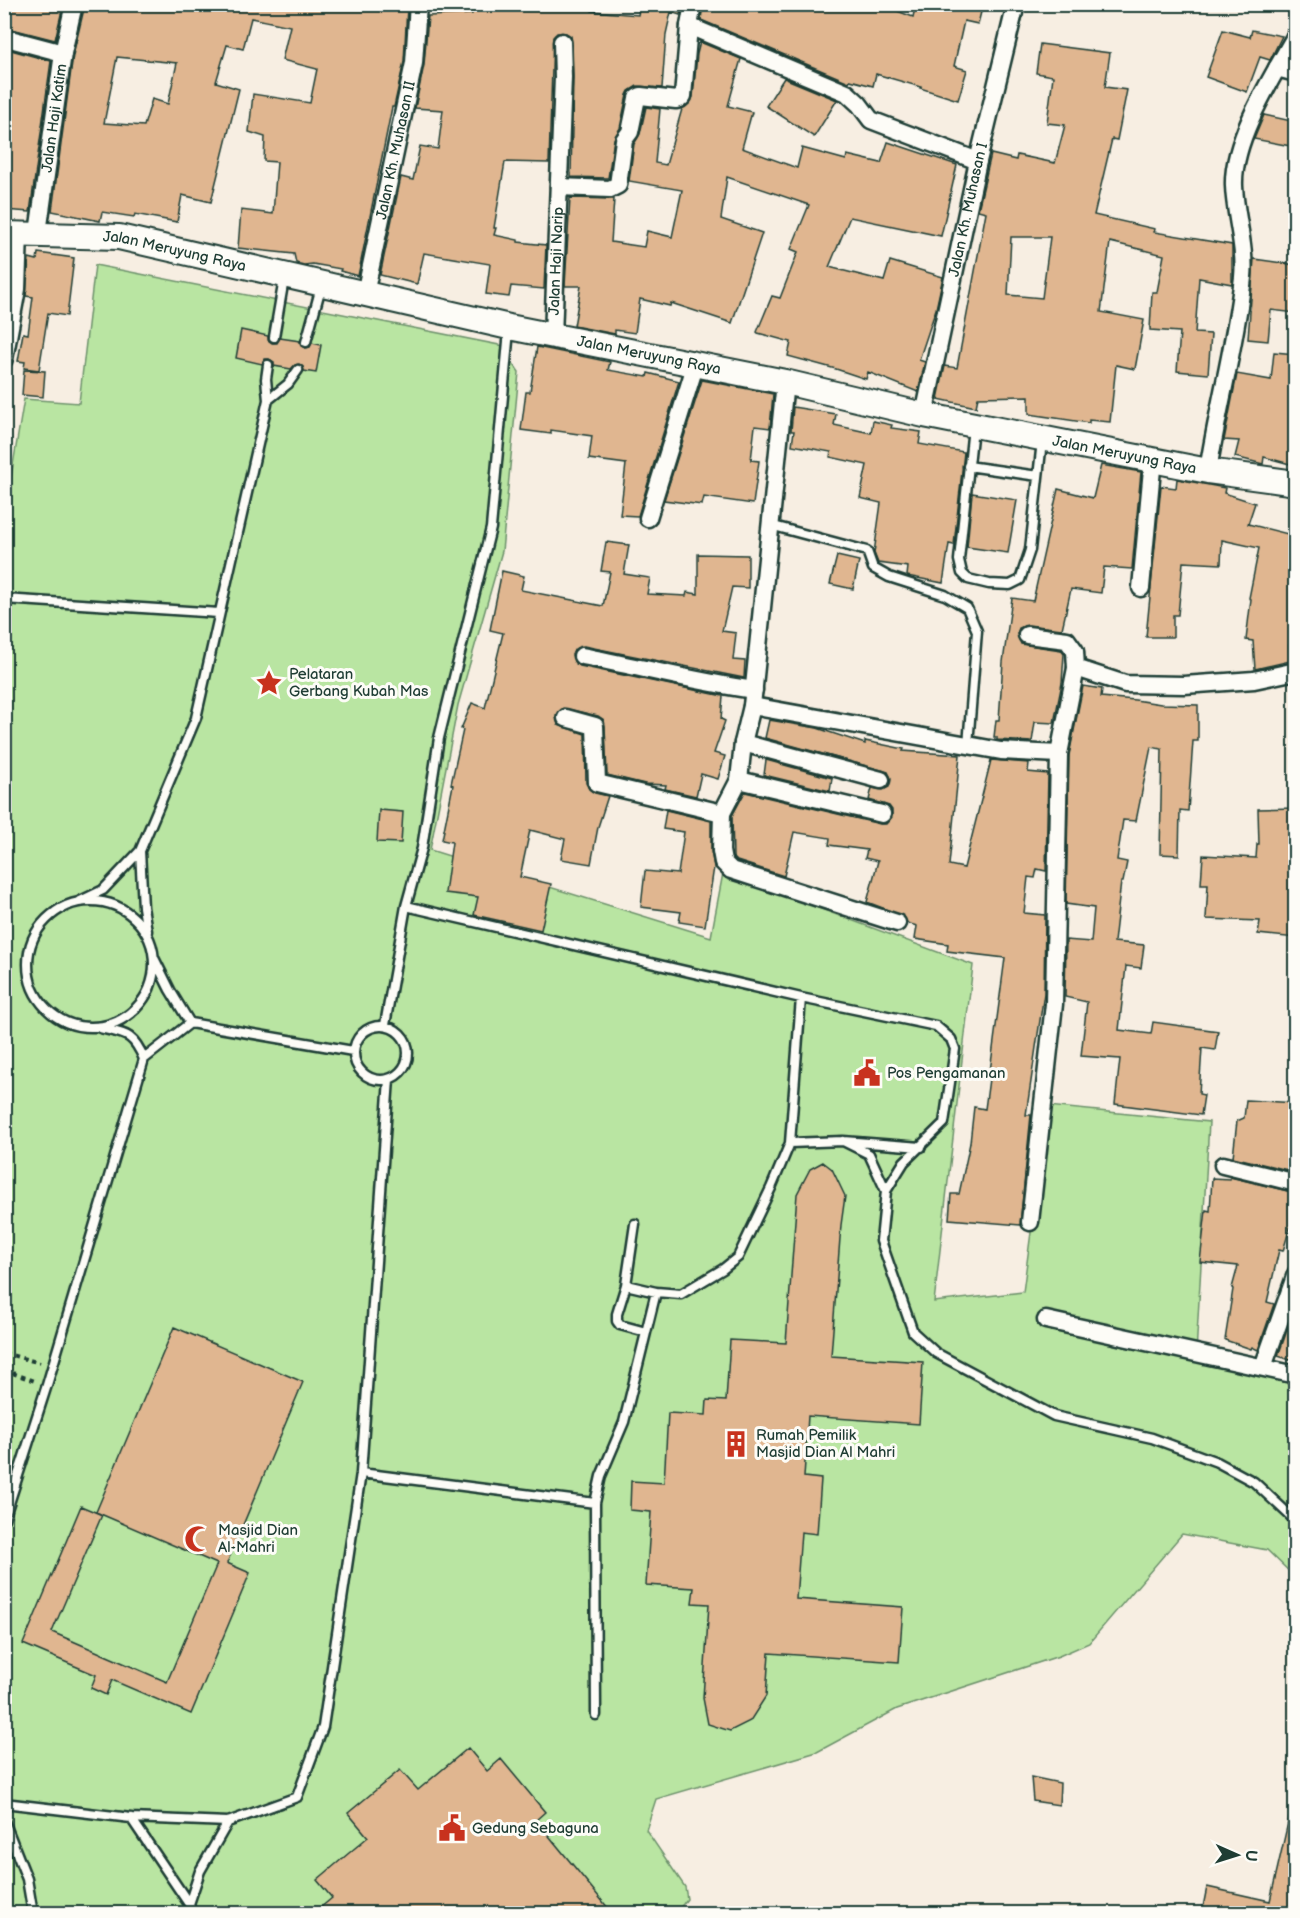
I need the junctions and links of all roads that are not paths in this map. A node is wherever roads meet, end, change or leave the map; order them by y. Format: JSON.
{"nodes":[{"id":1,"x":74,"y":4,"type":"edge"},
{"id":2,"x":418,"y":4,"type":"edge"},
{"id":3,"x":693,"y":4,"type":"edge"},
{"id":4,"x":1014,"y":5,"type":"edge"},
{"id":5,"x":689,"y":26,"type":"junction"},
{"id":6,"x":1296,"y":35,"type":"edge"},
{"id":7,"x":14,"y":40,"type":"dead end"},
{"id":8,"x":562,"y":42,"type":"dead end"},
{"id":9,"x":63,"y":53,"type":"junction"},
{"id":10,"x":1277,"y":68,"type":"junction"},
{"id":11,"x":1296,"y":73,"type":"edge"},
{"id":12,"x":978,"y":161,"type":"junction"},
{"id":13,"x":558,"y":187,"type":"junction"},
{"id":14,"x":21,"y":234,"type":"edge"},
{"id":15,"x":285,"y":276,"type":"junction"},
{"id":16,"x":322,"y":284,"type":"junction"},
{"id":17,"x":365,"y":294,"type":"junction"},
{"id":18,"x":509,"y":327,"type":"junction"},
{"id":19,"x":553,"y":336,"type":"junction"},
{"id":20,"x":274,"y":337,"type":"dead end"},
{"id":21,"x":306,"y":342,"type":"dead end"},
{"id":22,"x":4,"y":359,"type":"edge"},
{"id":23,"x":696,"y":363,"type":"junction"},
{"id":24,"x":268,"y":365,"type":"dead end"},
{"id":25,"x":298,"y":370,"type":"dead end"},
{"id":26,"x":785,"y":382,"type":"junction"},
{"id":27,"x":268,"y":400,"type":"junction"},
{"id":28,"x":924,"y":415,"type":"junction"},
{"id":29,"x":973,"y":424,"type":"junction"},
{"id":30,"x":1042,"y":438,"type":"junction"},
{"id":31,"x":1153,"y":458,"type":"junction"},
{"id":32,"x":968,"y":466,"type":"junction"},
{"id":33,"x":1209,"y":471,"type":"junction"},
{"id":34,"x":1038,"y":476,"type":"junction"},
{"id":35,"x":1296,"y":483,"type":"edge"},
{"id":36,"x":648,"y":518,"type":"dead end"},
{"id":37,"x":770,"y":525,"type":"junction"},
{"id":38,"x":1142,"y":588,"type":"dead end"},
{"id":39,"x":4,"y":599,"type":"edge"},
{"id":40,"x":219,"y":613,"type":"junction"},
{"id":41,"x":1028,"y":635,"type":"dead end"},
{"id":42,"x":582,"y":656,"type":"dead end"},
{"id":43,"x":1076,"y":668,"type":"junction"},
{"id":44,"x":1296,"y":671,"type":"edge"},
{"id":45,"x":753,"y":698,"type":"junction"},
{"id":46,"x":566,"y":718,"type":"dead end"},
{"id":47,"x":743,"y":743,"type":"junction"},
{"id":48,"x":968,"y":745,"type":"junction"},
{"id":49,"x":1059,"y":754,"type":"junction"},
{"id":50,"x":739,"y":780,"type":"junction"},
{"id":51,"x":880,"y":780,"type":"dead end"},
{"id":52,"x":722,"y":813,"type":"junction"},
{"id":53,"x":882,"y":814,"type":"dead end"},
{"id":54,"x":140,"y":851,"type":"junction"},
{"id":55,"x":80,"y":902,"type":"junction"},
{"id":56,"x":406,"y":906,"type":"junction"},
{"id":57,"x":897,"y":923,"type":"dead end"},
{"id":58,"x":147,"y":934,"type":"junction"},
{"id":59,"x":154,"y":957,"type":"junction"},
{"id":60,"x":801,"y":998,"type":"junction"},
{"id":61,"x":190,"y":1023,"type":"junction"},
{"id":62,"x":385,"y":1025,"type":"junction"},
{"id":63,"x":100,"y":1028,"type":"junction"},
{"id":64,"x":353,"y":1051,"type":"junction"},
{"id":65,"x":144,"y":1059,"type":"junction"},
{"id":66,"x":389,"y":1079,"type":"junction"},
{"id":67,"x":843,"y":1141,"type":"junction"},
{"id":68,"x":790,"y":1143,"type":"junction"},
{"id":69,"x":921,"y":1146,"type":"junction"},
{"id":70,"x":1223,"y":1165,"type":"dead end"},
{"id":71,"x":1296,"y":1183,"type":"edge"},
{"id":72,"x":886,"y":1191,"type":"junction"},
{"id":73,"x":1030,"y":1222,"type":"dead end"},
{"id":74,"x":635,"y":1224,"type":"dead end"},
{"id":75,"x":1296,"y":1274,"type":"edge"},
{"id":76,"x":626,"y":1285,"type":"junction"},
{"id":77,"x":656,"y":1292,"type":"junction"},
{"id":78,"x":1046,"y":1320,"type":"dead end"},
{"id":79,"x":646,"y":1332,"type":"junction"},
{"id":80,"x":1263,"y":1367,"type":"junction"},
{"id":81,"x":1296,"y":1375,"type":"edge"},
{"id":82,"x":361,"y":1473,"type":"junction"},
{"id":83,"x":595,"y":1503,"type":"junction"},
{"id":84,"x":4,"y":1519,"type":"edge"},
{"id":85,"x":1296,"y":1521,"type":"edge"},
{"id":86,"x":596,"y":1715,"type":"dead end"},
{"id":87,"x":4,"y":1803,"type":"edge"},
{"id":88,"x":131,"y":1818,"type":"junction"},
{"id":89,"x":4,"y":1821,"type":"edge"},
{"id":90,"x":228,"y":1822,"type":"junction"},
{"id":91,"x":189,"y":1904,"type":"junction"},
{"id":92,"x":33,"y":1914,"type":"edge"},
{"id":93,"x":192,"y":1914,"type":"edge"}],
"edges":[{"from":1,"to":9,"type":"street","name":"Jalan Haji Katim"},
{"from":2,"to":17,"type":"street","name":"Jalan Kh. Muhasan II"},
{"from":3,"to":5,"type":"street"},
{"from":4,"to":12,"type":"street","name":"Jalan Kh. Muhasan I"},
{"from":5,"to":12,"type":"street"},
{"from":5,"to":13,"type":"street"},
{"from":6,"to":10,"type":"street"},
{"from":7,"to":9,"type":"street"},
{"from":8,"to":13,"type":"street","name":"Jalan Haji Narip"},
{"from":9,"to":14,"type":"street","name":"Jalan Haji Katim"},
{"from":10,"to":11,"type":"street"},
{"from":10,"to":33,"type":"street"},
{"from":12,"to":28,"type":"street","name":"Jalan Kh. Muhasan I"},
{"from":13,"to":19,"type":"street","name":"Jalan Haji Narip"},
{"from":14,"to":15,"type":"main road","name":"Jalan Meruyung Raya"},
{"from":14,"to":22,"type":"street","name":"Jalan Haji Katim"},
{"from":15,"to":16,"type":"main road","name":"Jalan Meruyung Raya"},
{"from":15,"to":20,"type":"lane"},
{"from":16,"to":17,"type":"main road","name":"Jalan Meruyung Raya"},
{"from":16,"to":21,"type":"lane"},
{"from":17,"to":18,"type":"main road","name":"Jalan Meruyung Raya"},
{"from":18,"to":19,"type":"main road","name":"Jalan Meruyung Raya"},
{"from":18,"to":56,"type":"lane"},
{"from":19,"to":23,"type":"main road","name":"Jalan Meruyung Raya"},
{"from":23,"to":26,"type":"main road","name":"Jalan Meruyung Raya"},
{"from":23,"to":36,"type":"street"},
{"from":24,"to":27,"type":"lane"},
{"from":25,"to":27,"type":"lane"},
{"from":26,"to":28,"type":"main road","name":"Jalan Meruyung Raya"},
{"from":26,"to":37,"type":"street"},
{"from":27,"to":40,"type":"lane"},
{"from":28,"to":29,"type":"main road","name":"Jalan Meruyung Raya"},
{"from":29,"to":30,"type":"main road","name":"Jalan Meruyung Raya"},
{"from":29,"to":32,"type":"lane"},
{"from":30,"to":31,"type":"main road","name":"Jalan Meruyung Raya"},
{"from":30,"to":34,"type":"lane"},
{"from":31,"to":33,"type":"main road","name":"Jalan Meruyung Raya"},
{"from":31,"to":38,"type":"street"},
{"from":32,"to":34,"type":"lane"},
{"from":32,"to":34,"type":"lane"},
{"from":33,"to":35,"type":"main road","name":"Jalan Meruyung Raya"},
{"from":37,"to":45,"type":"street"},
{"from":37,"to":48,"type":"lane"},
{"from":39,"to":40,"type":"lane"},
{"from":40,"to":54,"type":"lane"},
{"from":41,"to":43,"type":"street"},
{"from":42,"to":45,"type":"street"},
{"from":43,"to":44,"type":"street"},
{"from":43,"to":49,"type":"street"},
{"from":45,"to":47,"type":"street"},
{"from":45,"to":48,"type":"street"},
{"from":46,"to":52,"type":"street"},
{"from":47,"to":50,"type":"street"},
{"from":47,"to":51,"type":"street"},
{"from":48,"to":49,"type":"street"},
{"from":49,"to":73,"type":"street"},
{"from":50,"to":52,"type":"street"},
{"from":50,"to":53,"type":"street"},
{"from":52,"to":57,"type":"street"},
{"from":54,"to":55,"type":"lane"},
{"from":54,"to":58,"type":"lane"},
{"from":55,"to":58,"type":"lane"},
{"from":55,"to":63,"type":"lane"},
{"from":56,"to":60,"type":"lane"},
{"from":56,"to":62,"type":"lane"},
{"from":58,"to":59,"type":"lane"},
{"from":59,"to":61,"type":"lane"},
{"from":59,"to":63,"type":"lane"},
{"from":60,"to":68,"type":"lane"},
{"from":60,"to":69,"type":"lane"},
{"from":61,"to":64,"type":"lane"},
{"from":61,"to":65,"type":"lane"},
{"from":62,"to":64,"type":"lane"},
{"from":62,"to":66,"type":"lane"},
{"from":63,"to":65,"type":"lane"},
{"from":64,"to":66,"type":"lane"},
{"from":65,"to":84,"type":"lane"},
{"from":66,"to":82,"type":"lane"},
{"from":67,"to":68,"type":"lane"},
{"from":67,"to":69,"type":"lane"},
{"from":67,"to":72,"type":"lane"},
{"from":68,"to":77,"type":"lane"},
{"from":69,"to":72,"type":"lane"},
{"from":70,"to":71,"type":"street"},
{"from":72,"to":85,"type":"lane"},
{"from":74,"to":76,"type":"lane"},
{"from":75,"to":80,"type":"street"},
{"from":76,"to":77,"type":"lane"},
{"from":76,"to":79,"type":"lane"},
{"from":77,"to":79,"type":"lane"},
{"from":78,"to":80,"type":"street"},
{"from":79,"to":83,"type":"lane"},
{"from":80,"to":81,"type":"street"},
{"from":82,"to":83,"type":"lane"},
{"from":82,"to":90,"type":"lane"},
{"from":83,"to":86,"type":"lane"},
{"from":87,"to":88,"type":"lane"},
{"from":88,"to":90,"type":"lane"},
{"from":88,"to":91,"type":"lane"},
{"from":89,"to":92,"type":"lane"},
{"from":90,"to":91,"type":"lane"},
{"from":91,"to":93,"type":"lane"}]}
